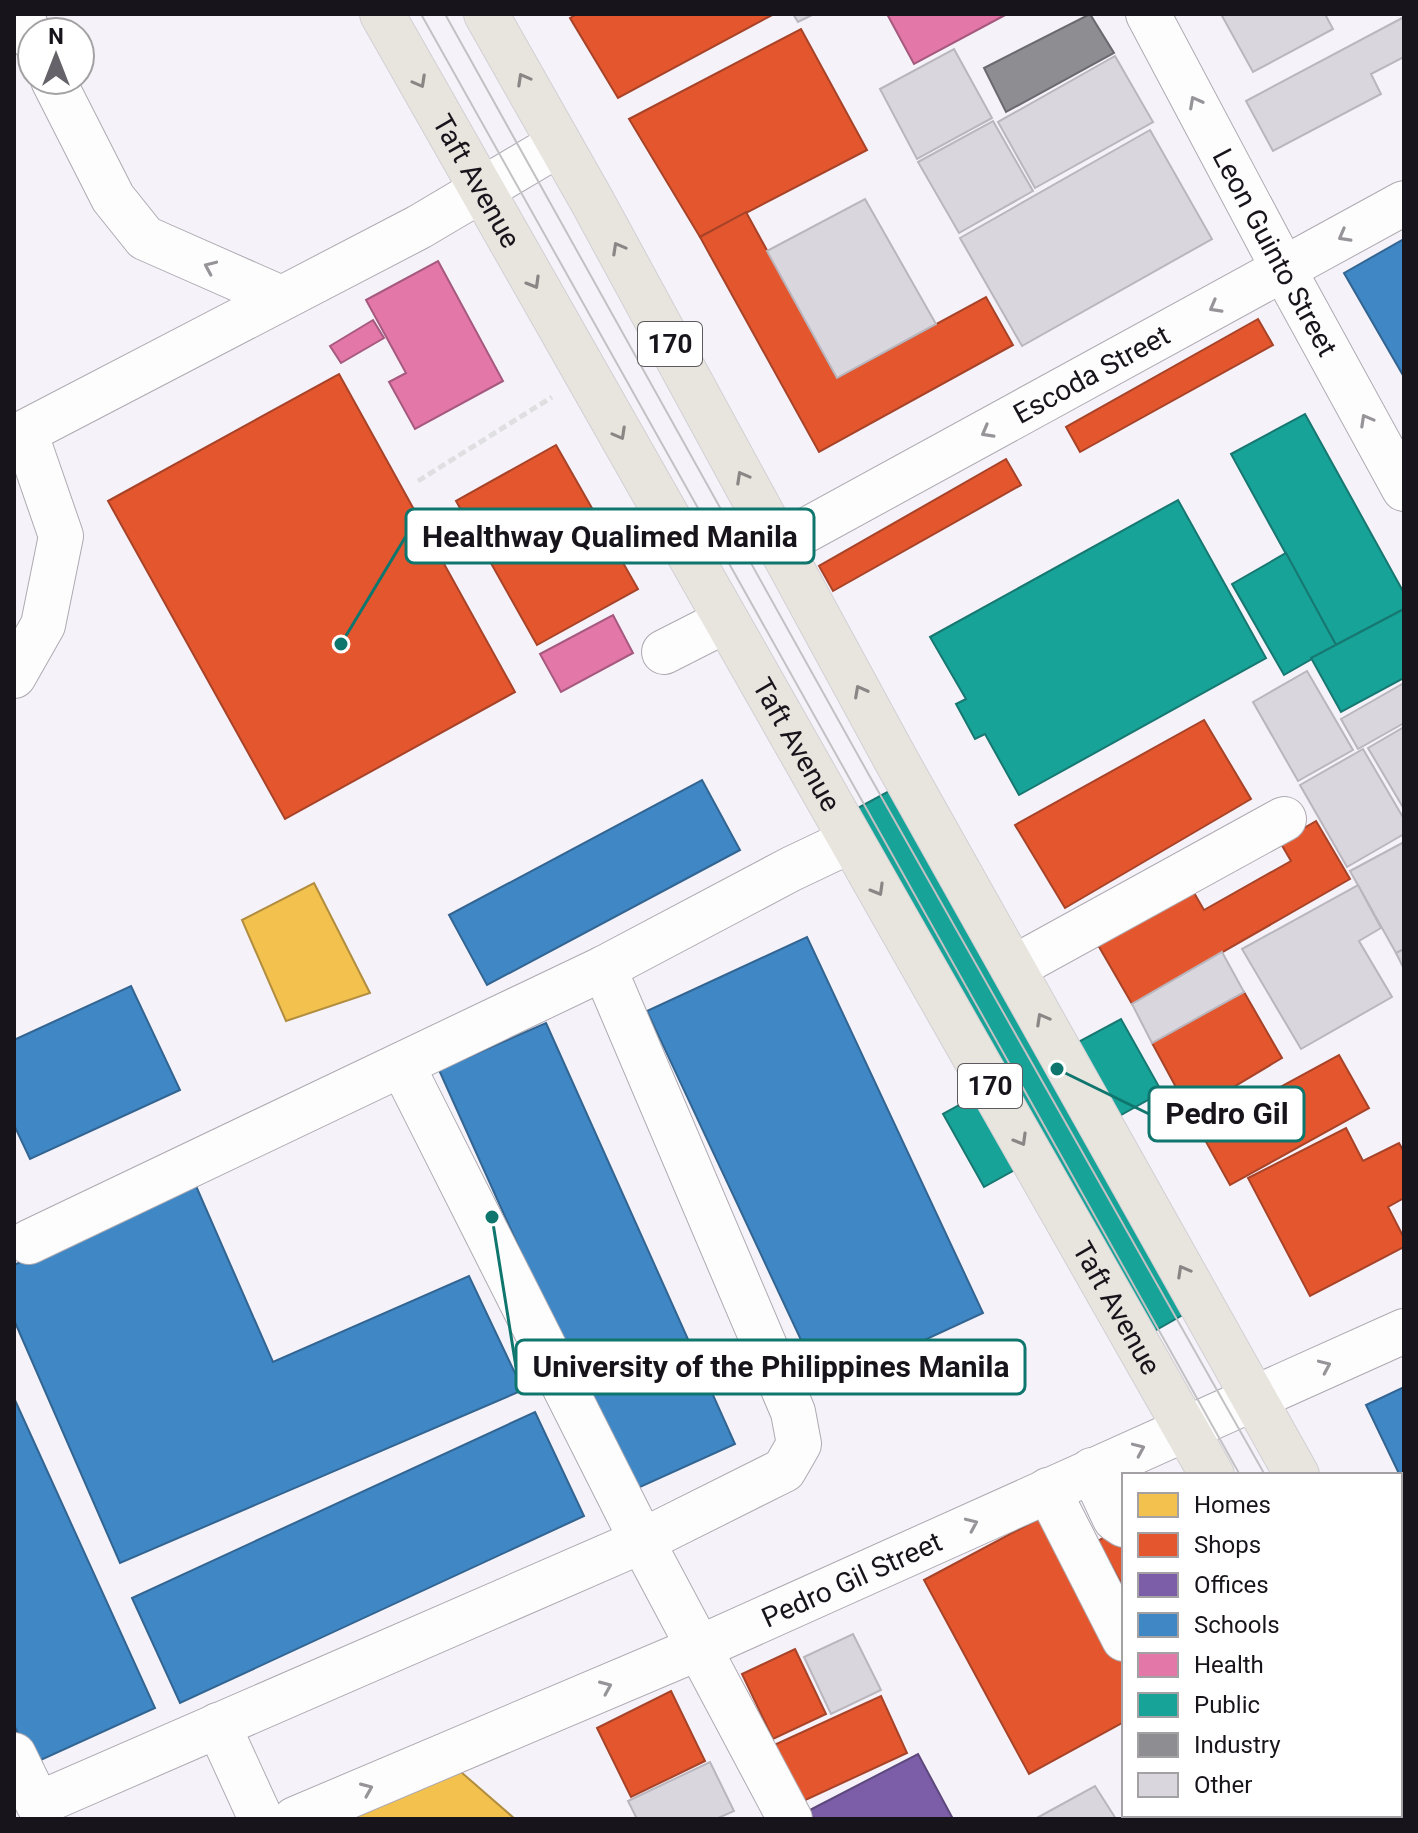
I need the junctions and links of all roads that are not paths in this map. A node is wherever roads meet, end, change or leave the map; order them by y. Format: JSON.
{"nodes":[{"id":1,"x":382,"y":14,"type":"edge"},
{"id":2,"x":486,"y":14,"type":"edge"},
{"id":3,"x":1148,"y":14,"type":"edge"},
{"id":4,"x":61,"y":96,"type":"edge"},
{"id":5,"x":559,"y":144,"type":"junction"},
{"id":6,"x":481,"y":192,"type":"junction"},
{"id":7,"x":1404,"y":203,"type":"edge"},
{"id":8,"x":1284,"y":270,"type":"junction"},
{"id":9,"x":281,"y":298,"type":"junction"},
{"id":10,"x":19,"y":421,"type":"edge"},
{"id":11,"x":1404,"y":489,"type":"edge"},
{"id":12,"x":779,"y":545,"type":"junction"},
{"id":13,"x":725,"y":621,"type":"junction"},
{"id":14,"x":664,"y":652,"type":"dead end"},
{"id":15,"x":14,"y":676,"type":"edge"},
{"id":16,"x":1284,"y":819,"type":"dead end"},
{"id":17,"x":850,"y":841,"type":"junction"},
{"id":18,"x":604,"y":968,"type":"junction"},
{"id":19,"x":1013,"y":968,"type":"junction"},
{"id":20,"x":402,"y":1065,"type":"junction"},
{"id":21,"x":29,"y":1242,"type":"dead end"},
{"id":22,"x":1404,"y":1331,"type":"edge"},
{"id":23,"x":1254,"y":1398,"type":"junction"},
{"id":24,"x":1186,"y":1428,"type":"junction"},
{"id":25,"x":1092,"y":1470,"type":"junction"},
{"id":26,"x":1211,"y":1473,"type":"edge"},
{"id":27,"x":1296,"y":1473,"type":"edge"},
{"id":28,"x":1048,"y":1490,"type":"junction"},
{"id":29,"x":1122,"y":1524,"type":"edge"},
{"id":30,"x":642,"y":1541,"type":"junction"},
{"id":31,"x":1122,"y":1635,"type":"edge"},
{"id":32,"x":701,"y":1647,"type":"junction"},
{"id":33,"x":218,"y":1725,"type":"junction"},
{"id":34,"x":14,"y":1755,"type":"edge"},
{"id":35,"x":261,"y":1819,"type":"edge"},
{"id":36,"x":295,"y":1819,"type":"edge"},
{"id":37,"x":790,"y":1819,"type":"edge"}],
"edges":[{"from":1,"to":6,"type":"main road","name":"Taft Avenue","number":"170","one_way":true},
{"from":5,"to":2,"type":"main road","number":"170","one_way":true},
{"from":8,"to":3,"type":"street","name":"Leon Guinto Street","one_way":true},
{"from":9,"to":4,"type":"street","one_way":true},
{"from":5,"to":6,"type":"street"},
{"from":12,"to":5,"type":"main road","number":"170","one_way":true},
{"from":6,"to":9,"type":"street"},
{"from":6,"to":13,"type":"main road","name":"Taft Avenue","number":"170","one_way":true},
{"from":7,"to":8,"type":"street","name":"Escoda Street","one_way":true},
{"from":11,"to":8,"type":"street","name":"Leon Guinto Street","one_way":true},
{"from":8,"to":12,"type":"street","name":"Escoda Street","one_way":true},
{"from":9,"to":10,"type":"street"},
{"from":10,"to":15,"type":"street"},
{"from":19,"to":12,"type":"main road","number":"170","one_way":true},
{"from":13,"to":14,"type":"street"},
{"from":13,"to":17,"type":"main road","name":"Taft Avenue","number":"170"},
{"from":16,"to":19,"type":"street"},
{"from":17,"to":18,"type":"street"},
{"from":17,"to":24,"type":"main road","name":"Taft Avenue","number":"170","one_way":true},
{"from":18,"to":20,"type":"street"},
{"from":18,"to":30,"type":"street"},
{"from":23,"to":19,"type":"main road","number":"170","one_way":true},
{"from":20,"to":21,"type":"street"},
{"from":20,"to":30,"type":"street"},
{"from":23,"to":22,"type":"street","name":"Pedro Gil Street","one_way":true},
{"from":23,"to":24,"type":"street","name":"Pedro Gil Street"},
{"from":23,"to":27,"type":"main road","number":"170"},
{"from":25,"to":24,"type":"street","name":"Pedro Gil Street","one_way":true},
{"from":24,"to":26,"type":"main road","name":"Taft Avenue","number":"170"},
{"from":25,"to":28,"type":"street","name":"Pedro Gil Street"},
{"from":25,"to":29,"type":"street"},
{"from":28,"to":31,"type":"street"},
{"from":32,"to":28,"type":"street","name":"Pedro Gil Street","one_way":true},
{"from":30,"to":32,"type":"street"},
{"from":30,"to":33,"type":"street"},
{"from":36,"to":32,"type":"street","name":"Pedro Gil Street","one_way":true},
{"from":32,"to":37,"type":"street"},
{"from":33,"to":34,"type":"street"},
{"from":33,"to":35,"type":"street"}]}
